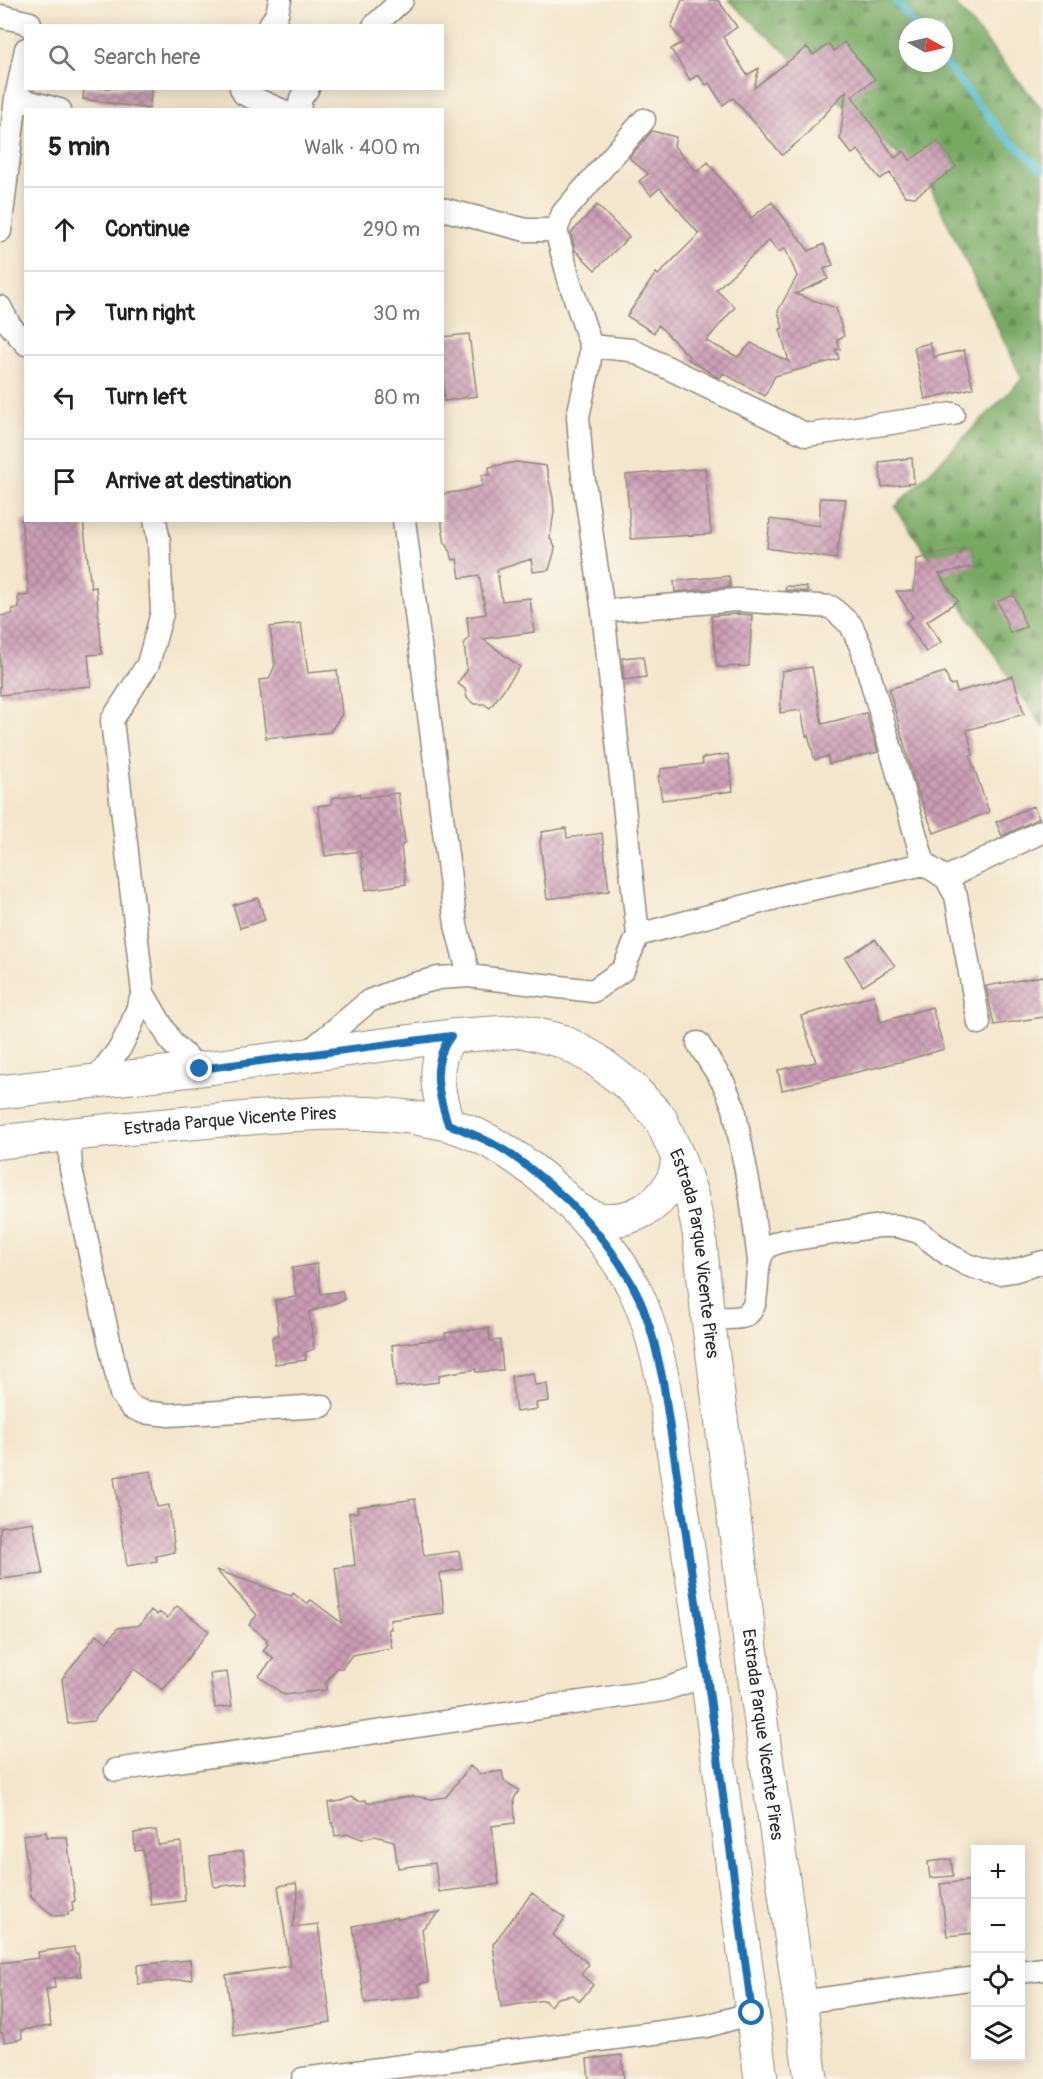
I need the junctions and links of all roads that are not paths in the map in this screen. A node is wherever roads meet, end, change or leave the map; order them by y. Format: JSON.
{"nodes":[{"id":1,"x":279,"y":0,"type":"edge"},
{"id":2,"x":402,"y":0,"type":"edge"},
{"id":3,"x":0,"y":16,"type":"edge"},
{"id":4,"x":30,"y":24,"type":"edge"},
{"id":5,"x":270,"y":24,"type":"edge"},
{"id":6,"x":376,"y":24,"type":"edge"},
{"id":7,"x":24,"y":59,"type":"edge"},
{"id":8,"x":242,"y":90,"type":"edge"},
{"id":9,"x":307,"y":90,"type":"edge"},
{"id":10,"x":16,"y":99,"type":"junction"},
{"id":11,"x":52,"y":108,"type":"edge"},
{"id":12,"x":277,"y":108,"type":"edge"},
{"id":13,"x":299,"y":108,"type":"edge"},
{"id":14,"x":644,"y":120,"type":"dead end"},
{"id":15,"x":444,"y":209,"type":"edge"},
{"id":16,"x":556,"y":230,"type":"junction"},
{"id":17,"x":0,"y":231,"type":"edge"},
{"id":18,"x":0,"y":307,"type":"edge"},
{"id":19,"x":24,"y":342,"type":"edge"},
{"id":20,"x":591,"y":345,"type":"junction"},
{"id":21,"x":953,"y":414,"type":"dead end"},
{"id":22,"x":155,"y":522,"type":"edge"},
{"id":23,"x":404,"y":522,"type":"edge"},
{"id":24,"x":603,"y":611,"type":"junction"},
{"id":25,"x":1043,"y":831,"type":"edge"},
{"id":26,"x":924,"y":864,"type":"junction"},
{"id":27,"x":946,"y":878,"type":"junction"},
{"id":28,"x":638,"y":935,"type":"junction"},
{"id":29,"x":469,"y":976,"type":"junction"},
{"id":30,"x":143,"y":993,"type":"junction"},
{"id":31,"x":979,"y":1023,"type":"dead end"},
{"id":32,"x":451,"y":1036,"type":"junction"},
{"id":33,"x":698,"y":1043,"type":"dead end"},
{"id":34,"x":305,"y":1054,"type":"junction"},
{"id":35,"x":200,"y":1069,"type":"junction"},
{"id":36,"x":95,"y":1080,"type":"junction"},
{"id":37,"x":0,"y":1092,"type":"edge"},
{"id":38,"x":448,"y":1124,"type":"junction"},
{"id":39,"x":69,"y":1134,"type":"junction"},
{"id":40,"x":0,"y":1142,"type":"edge"},
{"id":41,"x":678,"y":1158,"type":"junction"},
{"id":42,"x":578,"y":1210,"type":"junction"},
{"id":43,"x":759,"y":1261,"type":"junction"},
{"id":44,"x":1043,"y":1262,"type":"edge"},
{"id":45,"x":708,"y":1318,"type":"junction"},
{"id":46,"x":322,"y":1406,"type":"dead end"},
{"id":47,"x":707,"y":1675,"type":"junction"},
{"id":48,"x":116,"y":1770,"type":"dead end"},
{"id":49,"x":1043,"y":1969,"type":"edge"},
{"id":50,"x":1025,"y":1971,"type":"edge"},
{"id":51,"x":971,"y":1979,"type":"edge"},
{"id":52,"x":801,"y":2002,"type":"junction"},
{"id":53,"x":752,"y":2013,"type":"junction"},
{"id":54,"x":303,"y":2079,"type":"edge"},
{"id":55,"x":761,"y":2079,"type":"edge"},
{"id":56,"x":811,"y":2079,"type":"edge"}],
"edges":[{"from":1,"to":5,"type":"street"},
{"from":2,"to":6,"type":"street"},
{"from":3,"to":4,"type":"street"},
{"from":7,"to":10,"type":"street"},
{"from":8,"to":12,"type":"street"},
{"from":9,"to":13,"type":"street"},
{"from":10,"to":11,"type":"street"},
{"from":10,"to":17,"type":"street"},
{"from":14,"to":16,"type":"street"},
{"from":15,"to":16,"type":"street"},
{"from":16,"to":20,"type":"street"},
{"from":18,"to":19,"type":"street"},
{"from":20,"to":21,"type":"street"},
{"from":20,"to":24,"type":"street"},
{"from":22,"to":30,"type":"street"},
{"from":23,"to":29,"type":"street"},
{"from":24,"to":26,"type":"street"},
{"from":24,"to":28,"type":"street"},
{"from":25,"to":27,"type":"street"},
{"from":26,"to":27,"type":"street"},
{"from":26,"to":28,"type":"street"},
{"from":27,"to":31,"type":"street"},
{"from":28,"to":29,"type":"street"},
{"from":29,"to":34,"type":"street"},
{"from":30,"to":35,"type":"street"},
{"from":30,"to":36,"type":"street"},
{"from":32,"to":34,"type":"main road","name":"Estrada Parque Vicente Pires"},
{"from":32,"to":38,"type":"main road"},
{"from":32,"to":41,"type":"main road","name":"Estrada Parque Vicente Pires"},
{"from":33,"to":43,"type":"street"},
{"from":34,"to":35,"type":"main road","name":"Estrada Parque Vicente Pires"},
{"from":35,"to":36,"type":"main road","name":"Estrada Parque Vicente Pires"},
{"from":36,"to":37,"type":"main road","name":"Estrada Parque Vicente Pires"},
{"from":38,"to":39,"type":"main road","name":"Estrada Parque Vicente Pires"},
{"from":38,"to":42,"type":"main road","name":"Estrada Parque Vicente Pires"},
{"from":39,"to":40,"type":"main road","name":"Estrada Parque Vicente Pires"},
{"from":39,"to":46,"type":"street"},
{"from":41,"to":42,"type":"main road"},
{"from":41,"to":45,"type":"main road","name":"Estrada Parque Vicente Pires"},
{"from":42,"to":47,"type":"main road","name":"Estrada Parque Vicente Pires"},
{"from":43,"to":44,"type":"street"},
{"from":43,"to":45,"type":"street"},
{"from":45,"to":52,"type":"main road","name":"Estrada Parque Vicente Pires"},
{"from":47,"to":48,"type":"street"},
{"from":47,"to":53,"type":"main road","name":"Estrada Parque Vicente Pires"},
{"from":49,"to":50,"type":"street"},
{"from":51,"to":52,"type":"street"},
{"from":52,"to":56,"type":"main road","name":"Estrada Parque Vicente Pires"},
{"from":53,"to":54,"type":"street"},
{"from":53,"to":55,"type":"main road","name":"Estrada Parque Vicente Pires"}]}
